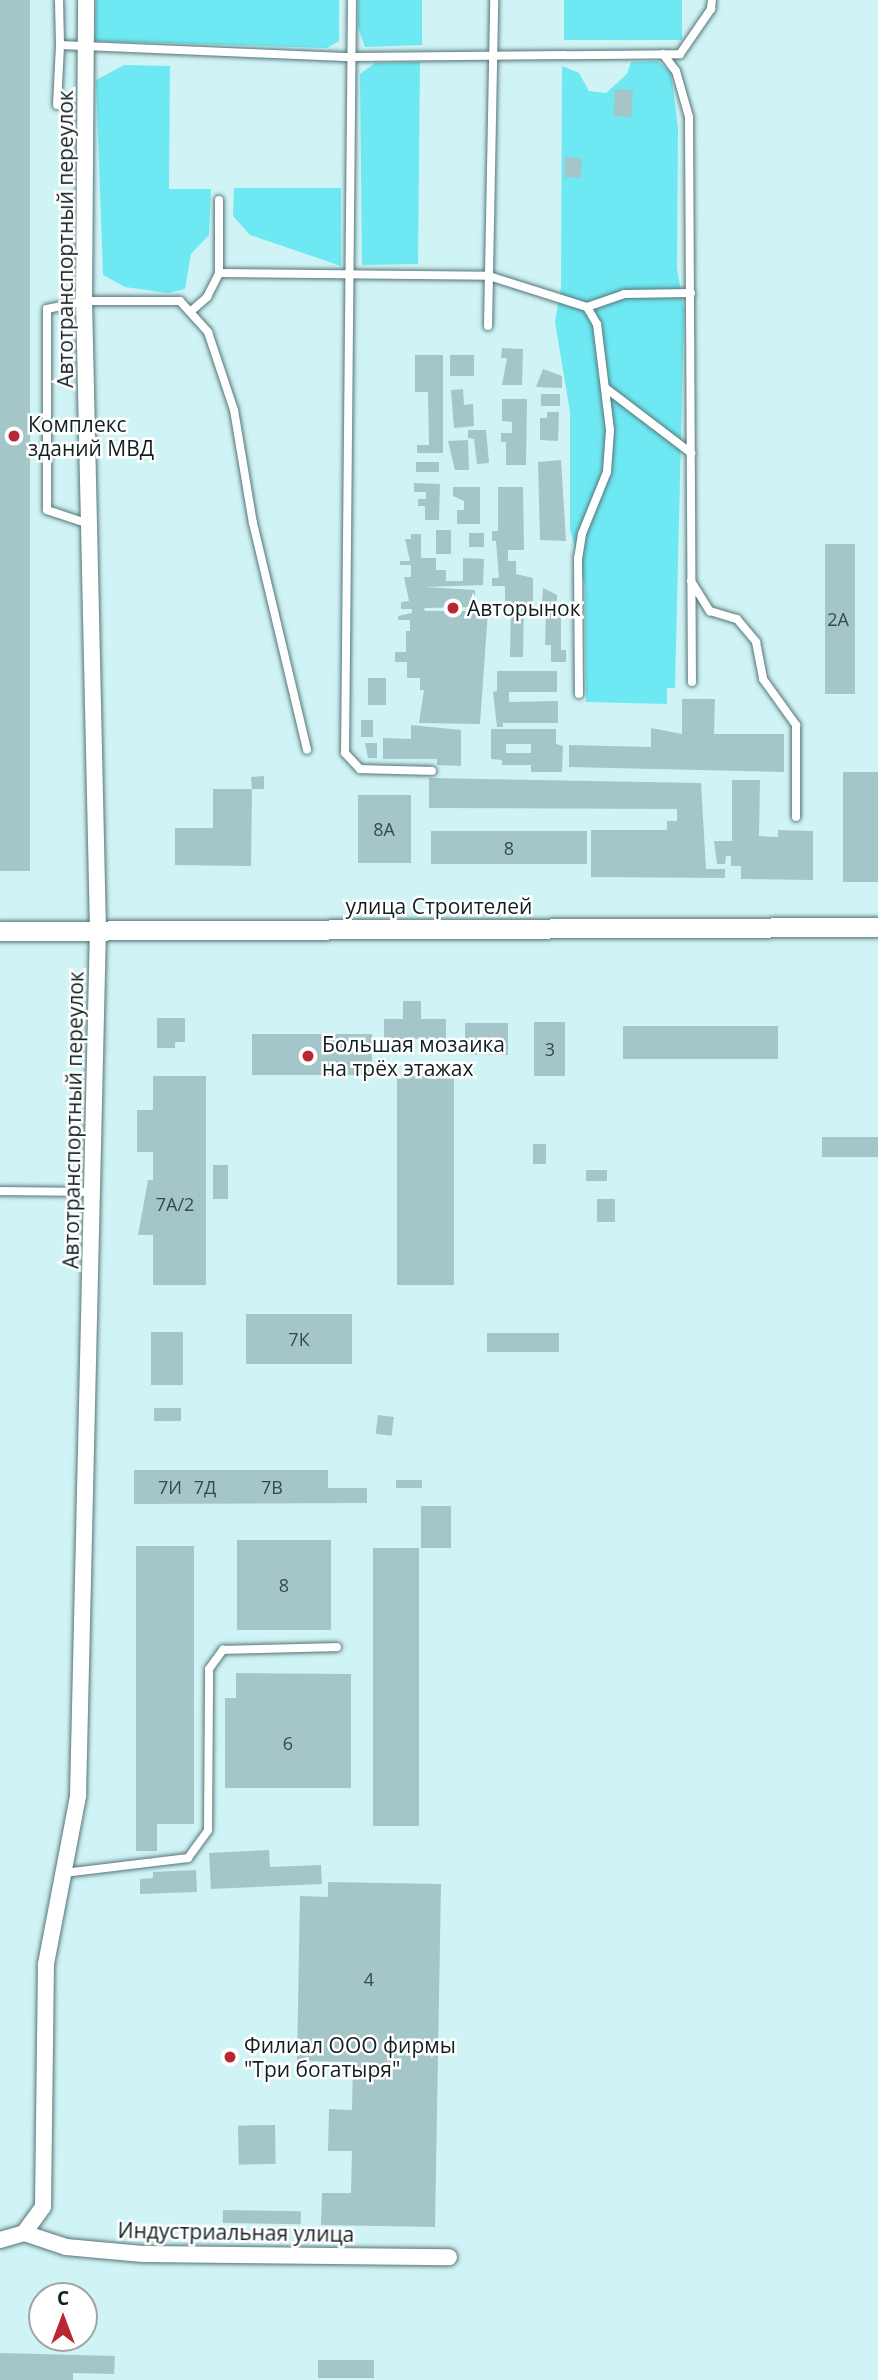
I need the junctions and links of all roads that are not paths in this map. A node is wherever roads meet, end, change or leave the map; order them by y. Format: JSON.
{"nodes":[{"id":1,"x":59,"y":0,"type":"edge"},
{"id":2,"x":86,"y":0,"type":"edge"},
{"id":3,"x":352,"y":0,"type":"edge"},
{"id":4,"x":494,"y":0,"type":"edge"},
{"id":5,"x":712,"y":0,"type":"edge"},
{"id":6,"x":60,"y":45,"type":"junction"},
{"id":7,"x":86,"y":48,"type":"junction"},
{"id":8,"x":663,"y":54,"type":"junction"},
{"id":9,"x":493,"y":56,"type":"junction"},
{"id":10,"x":352,"y":57,"type":"junction"},
{"id":11,"x":57,"y":105,"type":"dead end"},
{"id":12,"x":219,"y":200,"type":"dead end"},
{"id":13,"x":219,"y":273,"type":"junction"},
{"id":14,"x":349,"y":274,"type":"junction"},
{"id":15,"x":489,"y":276,"type":"junction"},
{"id":16,"x":691,"y":293,"type":"junction"},
{"id":17,"x":84,"y":301,"type":"junction"},
{"id":18,"x":587,"y":307,"type":"junction"},
{"id":19,"x":190,"y":312,"type":"junction"},
{"id":20,"x":488,"y":326,"type":"dead end"},
{"id":21,"x":607,"y":389,"type":"junction"},
{"id":22,"x":691,"y":453,"type":"junction"},
{"id":23,"x":89,"y":524,"type":"junction"},
{"id":24,"x":691,"y":581,"type":"junction"},
{"id":25,"x":691,"y":682,"type":"dead end"},
{"id":26,"x":579,"y":694,"type":"dead end"},
{"id":27,"x":307,"y":750,"type":"dead end"},
{"id":28,"x":432,"y":771,"type":"dead end"},
{"id":29,"x":796,"y":817,"type":"dead end"},
{"id":30,"x":878,"y":927,"type":"edge"},
{"id":31,"x":98,"y":931,"type":"junction"},
{"id":32,"x":0,"y":932,"type":"edge"},
{"id":33,"x":0,"y":1191,"type":"edge"},
{"id":34,"x":92,"y":1192,"type":"junction"},
{"id":35,"x":337,"y":1647,"type":"dead end"},
{"id":36,"x":64,"y":1873,"type":"junction"},
{"id":37,"x":24,"y":2233,"type":"junction"},
{"id":38,"x":0,"y":2240,"type":"edge"},
{"id":39,"x":449,"y":2257,"type":"dead end"}],
"edges":[{"from":1,"to":6,"type":"lane"},
{"from":2,"to":7,"type":"street","name":"Автотранспортный переулок"},
{"from":3,"to":10,"type":"lane"},
{"from":4,"to":9,"type":"lane"},
{"from":5,"to":8,"type":"lane"},
{"from":6,"to":7,"type":"lane"},
{"from":6,"to":11,"type":"lane"},
{"from":7,"to":10,"type":"lane"},
{"from":7,"to":17,"type":"street","name":"Автотранспортный переулок"},
{"from":8,"to":9,"type":"lane"},
{"from":8,"to":16,"type":"lane"},
{"from":9,"to":10,"type":"lane"},
{"from":9,"to":15,"type":"lane"},
{"from":10,"to":14,"type":"lane"},
{"from":12,"to":13,"type":"lane"},
{"from":13,"to":14,"type":"lane"},
{"from":13,"to":19,"type":"lane"},
{"from":14,"to":15,"type":"lane"},
{"from":14,"to":28,"type":"lane"},
{"from":15,"to":18,"type":"lane"},
{"from":15,"to":20,"type":"lane"},
{"from":16,"to":18,"type":"lane"},
{"from":16,"to":22,"type":"lane"},
{"from":17,"to":19,"type":"lane"},
{"from":17,"to":23,"type":"street","name":"Автотранспортный переулок"},
{"from":17,"to":23,"type":"lane"},
{"from":18,"to":21,"type":"lane"},
{"from":19,"to":27,"type":"lane"},
{"from":21,"to":22,"type":"lane"},
{"from":21,"to":26,"type":"lane"},
{"from":22,"to":24,"type":"lane"},
{"from":23,"to":31,"type":"street","name":"Автотранспортный переулок"},
{"from":24,"to":25,"type":"lane"},
{"from":24,"to":29,"type":"lane"},
{"from":30,"to":31,"type":"street","name":"улица Строителей"},
{"from":31,"to":32,"type":"street","name":"улица Строителей"},
{"from":31,"to":34,"type":"street","name":"Автотранспортный переулок"},
{"from":33,"to":34,"type":"lane"},
{"from":34,"to":36,"type":"street","name":"Автотранспортный переулок"},
{"from":35,"to":36,"type":"lane"},
{"from":36,"to":37,"type":"street","name":"Автотранспортный переулок"},
{"from":37,"to":38,"type":"street"},
{"from":37,"to":39,"type":"street","name":"Индустриальная улица"}]}
